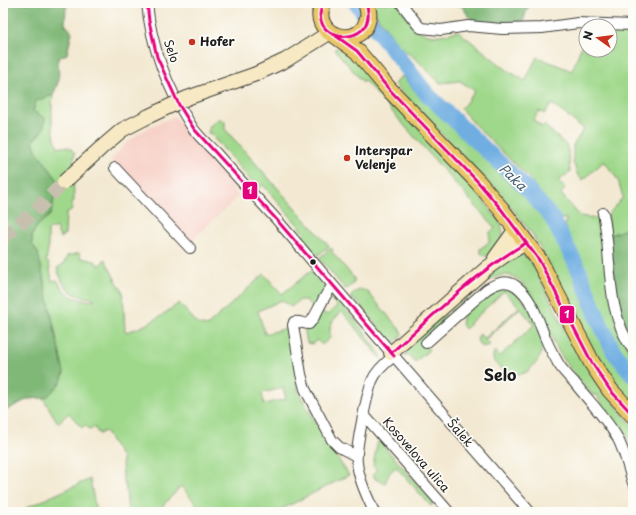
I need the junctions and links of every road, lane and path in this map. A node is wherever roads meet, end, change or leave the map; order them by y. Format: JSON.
{"nodes":[{"id":1,"x":147,"y":3,"type":"edge"},
{"id":2,"x":401,"y":3,"type":"edge"},
{"id":3,"x":319,"y":6,"type":"edge"},
{"id":4,"x":633,"y":25,"type":"edge"},
{"id":5,"x":353,"y":29,"type":"edge"},
{"id":6,"x":179,"y":105,"type":"joint"},
{"id":7,"x":115,"y":168,"type":"dead end"},
{"id":8,"x":64,"y":182,"type":"tunnel mouth"},
{"id":9,"x":603,"y":213,"type":"dead end"},
{"id":10,"x":516,"y":228,"type":"junction"},
{"id":11,"x":526,"y":242,"type":"junction"},
{"id":12,"x":190,"y":248,"type":"dead end"},
{"id":13,"x":487,"y":268,"type":"junction"},
{"id":14,"x":333,"y":286,"type":"junction"},
{"id":15,"x":426,"y":343,"type":"dead end"},
{"id":16,"x":633,"y":350,"type":"edge"},
{"id":17,"x":392,"y":354,"type":"junction"},
{"id":18,"x":364,"y":415,"type":"junction"},
{"id":19,"x":633,"y":415,"type":"edge"},
{"id":20,"x":356,"y":456,"type":"junction"},
{"id":21,"x":633,"y":483,"type":"edge"},
{"id":22,"x":374,"y":512,"type":"edge"},
{"id":23,"x":449,"y":512,"type":"edge"},
{"id":24,"x":530,"y":512,"type":"edge"}],
"edges":[{"from":1,"to":6,"type":"street","name":"Selo"},
{"from":2,"to":4,"type":"street"},
{"from":3,"to":5,"type":"main road"},
{"from":5,"to":8,"type":"main road","bridge":true},
{"from":5,"to":10,"type":"main road"},
{"from":6,"to":14,"type":"street","name":"Šalek"},
{"from":7,"to":12,"type":"street"},
{"from":9,"to":16,"type":"street"},
{"from":10,"to":11,"type":"main road"},
{"from":10,"to":13,"type":"main road"},
{"from":11,"to":13,"type":"main road"},
{"from":11,"to":19,"type":"main road"},
{"from":13,"to":17,"type":"main road"},
{"from":14,"to":17,"type":"street","name":"Šalek"},
{"from":14,"to":20,"type":"street"},
{"from":15,"to":21,"type":"street"},
{"from":17,"to":18,"type":"street","name":"Kosovelova ulica"},
{"from":17,"to":24,"type":"street","name":"Šalek"},
{"from":18,"to":20,"type":"street","name":"Kosovelova ulica"},
{"from":18,"to":23,"type":"street","name":"Kosovelova ulica"},
{"from":20,"to":22,"type":"street","name":"Kosovelova ulica"}]}
